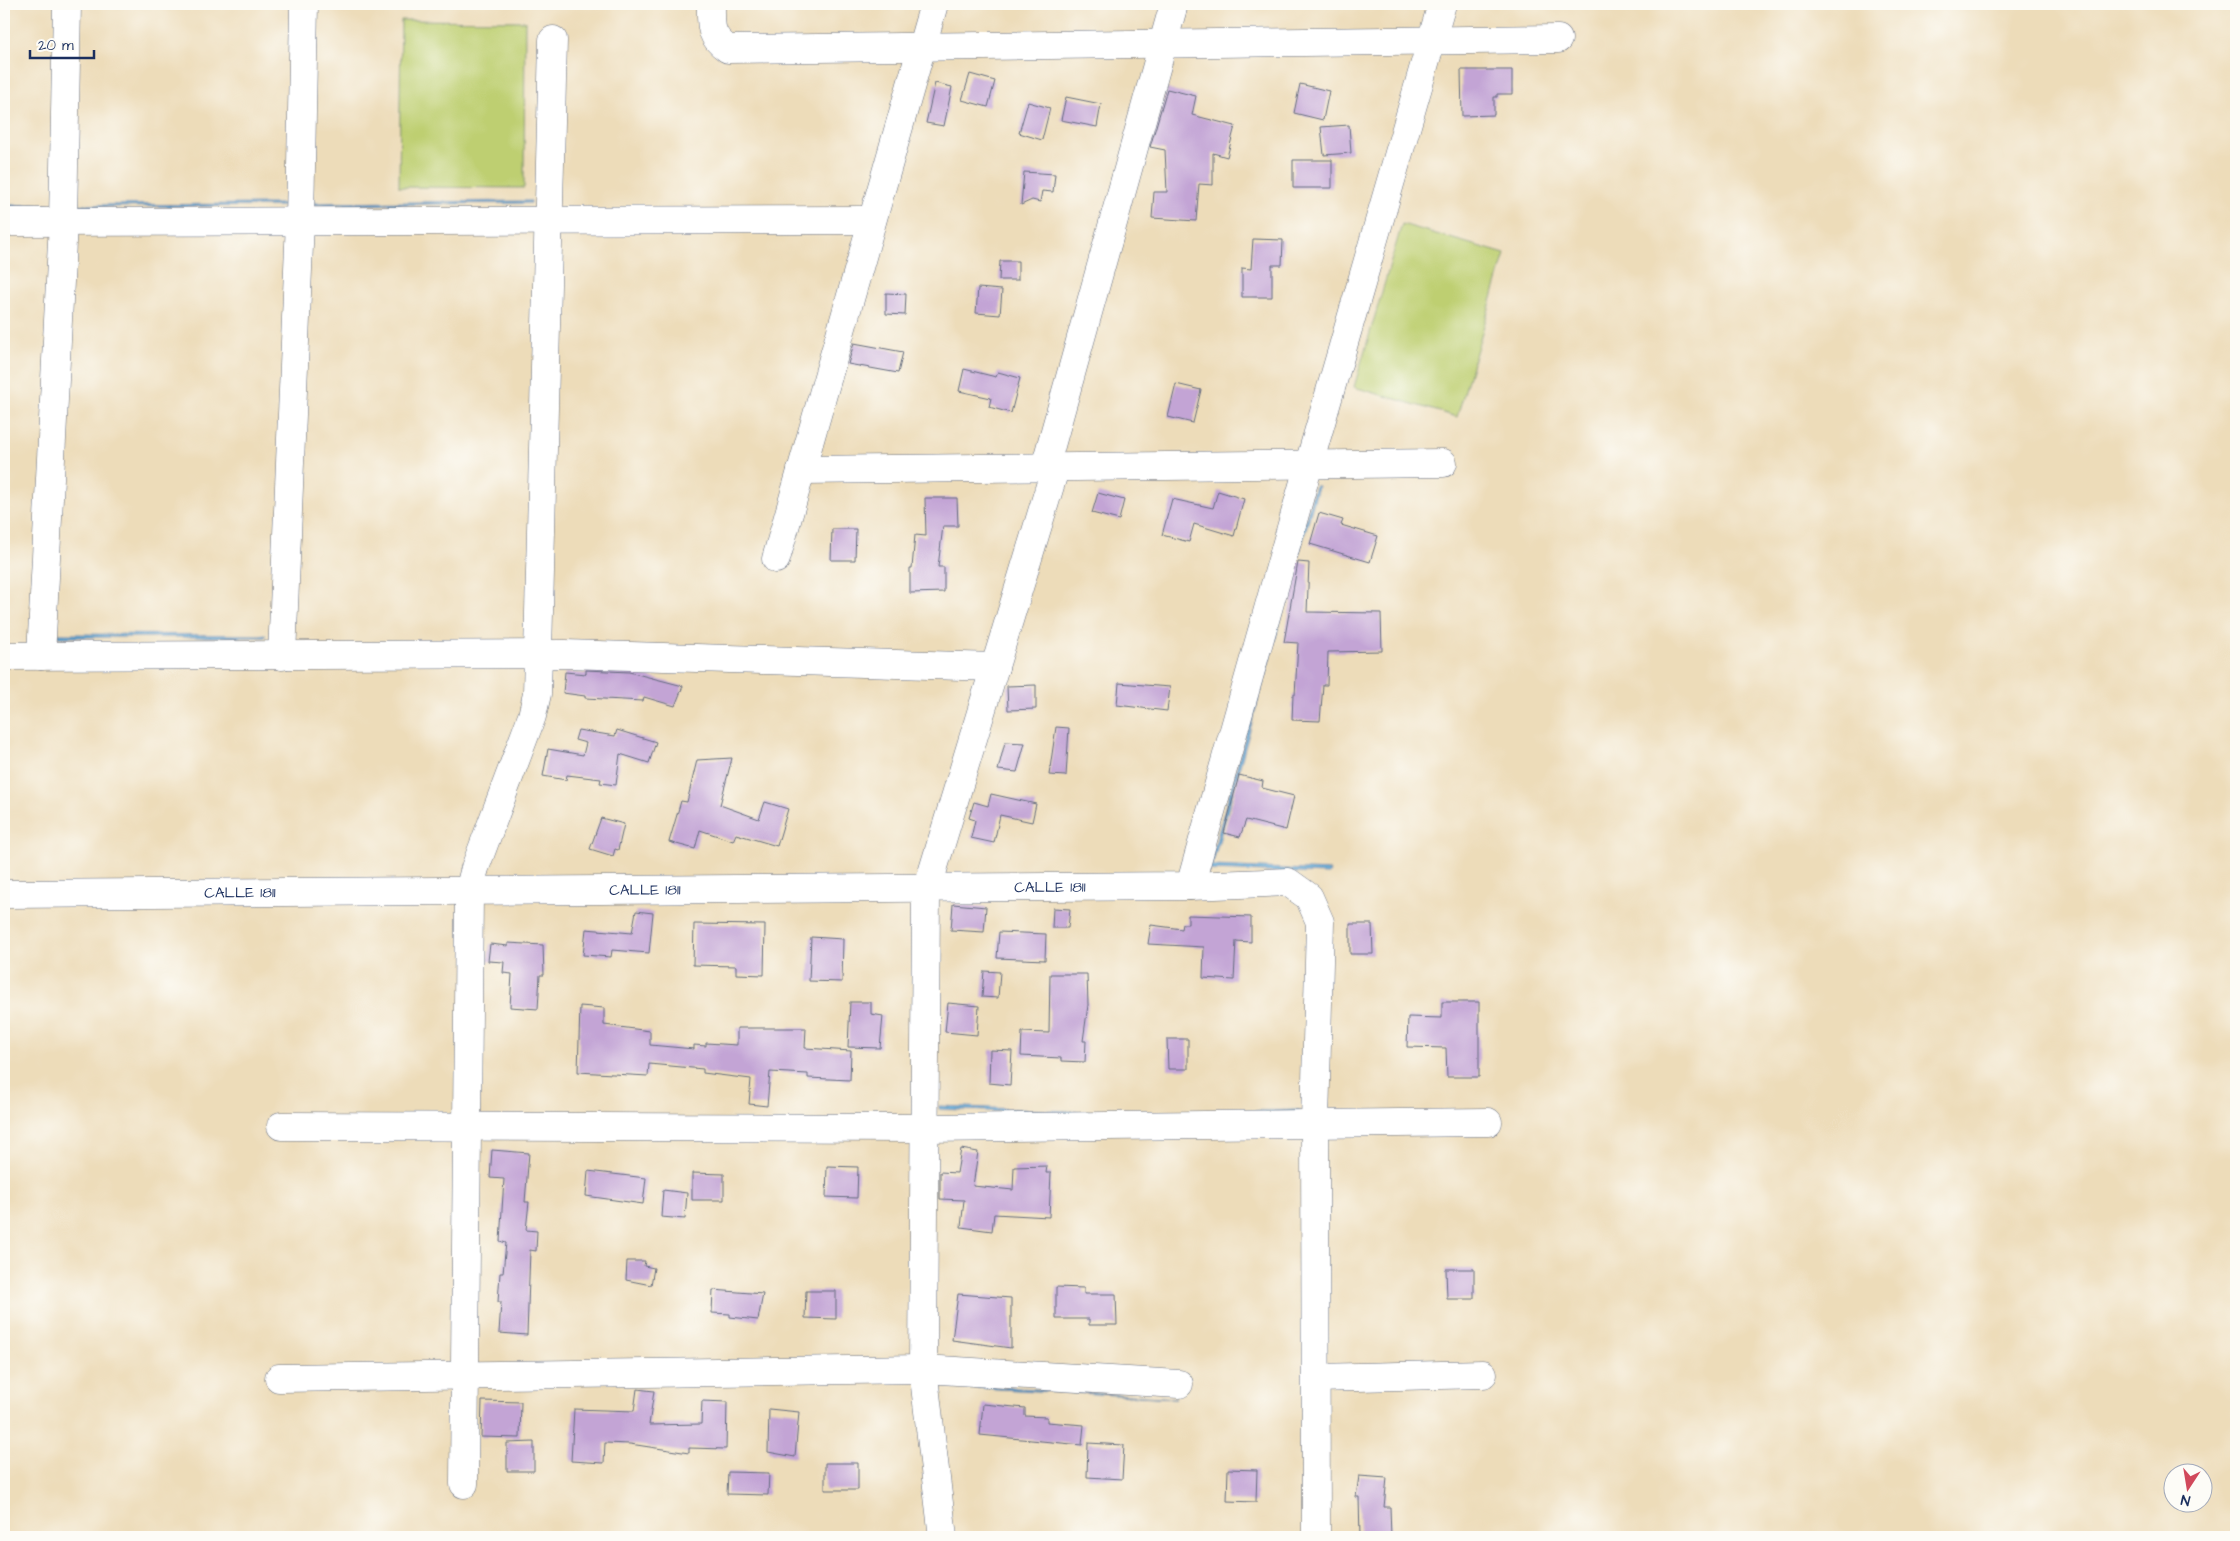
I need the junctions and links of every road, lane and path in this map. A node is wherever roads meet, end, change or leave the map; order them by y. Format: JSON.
{"nodes":[{"id":1,"x":67,"y":4,"type":"edge"},
{"id":2,"x":304,"y":4,"type":"edge"},
{"id":3,"x":711,"y":4,"type":"edge"},
{"id":4,"x":934,"y":4,"type":"edge"},
{"id":5,"x":1174,"y":4,"type":"edge"},
{"id":6,"x":1442,"y":4,"type":"edge"},
{"id":7,"x":1558,"y":38,"type":"dead end"},
{"id":8,"x":553,"y":40,"type":"dead end"},
{"id":9,"x":1431,"y":40,"type":"junction"},
{"id":10,"x":1163,"y":44,"type":"junction"},
{"id":11,"x":921,"y":48,"type":"junction"},
{"id":12,"x":872,"y":220,"type":"junction"},
{"id":13,"x":300,"y":221,"type":"junction"},
{"id":14,"x":549,"y":221,"type":"junction"},
{"id":15,"x":4,"y":222,"type":"edge"},
{"id":16,"x":63,"y":222,"type":"junction"},
{"id":17,"x":1444,"y":463,"type":"dead end"},
{"id":18,"x":1309,"y":464,"type":"junction"},
{"id":19,"x":1051,"y":467,"type":"junction"},
{"id":20,"x":801,"y":470,"type":"junction"},
{"id":21,"x":776,"y":559,"type":"dead end"},
{"id":22,"x":538,"y":654,"type":"junction"},
{"id":23,"x":4,"y":656,"type":"edge"},
{"id":24,"x":41,"y":656,"type":"junction"},
{"id":25,"x":282,"y":656,"type":"junction"},
{"id":26,"x":995,"y":667,"type":"junction"},
{"id":27,"x":1190,"y":886,"type":"junction"},
{"id":28,"x":927,"y":888,"type":"junction"},
{"id":29,"x":469,"y":891,"type":"junction"},
{"id":30,"x":4,"y":894,"type":"edge"},
{"id":31,"x":1488,"y":1122,"type":"dead end"},
{"id":32,"x":1315,"y":1123,"type":"junction"},
{"id":33,"x":281,"y":1126,"type":"dead end"},
{"id":34,"x":467,"y":1126,"type":"junction"},
{"id":35,"x":923,"y":1128,"type":"junction"},
{"id":36,"x":923,"y":1369,"type":"junction"},
{"id":37,"x":1483,"y":1374,"type":"dead end"},
{"id":38,"x":465,"y":1375,"type":"junction"},
{"id":39,"x":279,"y":1378,"type":"dead end"},
{"id":40,"x":1316,"y":1378,"type":"junction"},
{"id":41,"x":1179,"y":1384,"type":"dead end"},
{"id":42,"x":464,"y":1484,"type":"dead end"},
{"id":43,"x":943,"y":1537,"type":"edge"},
{"id":44,"x":1316,"y":1537,"type":"edge"}],
"edges":[{"from":1,"to":16,"type":"street"},
{"from":2,"to":13,"type":"street"},
{"from":3,"to":11,"type":"street"},
{"from":4,"to":11,"type":"street"},
{"from":5,"to":10,"type":"street"},
{"from":6,"to":9,"type":"street"},
{"from":7,"to":9,"type":"street"},
{"from":8,"to":14,"type":"street"},
{"from":9,"to":10,"type":"street"},
{"from":9,"to":18,"type":"street"},
{"from":10,"to":11,"type":"street"},
{"from":10,"to":19,"type":"street"},
{"from":11,"to":12,"type":"street"},
{"from":12,"to":14,"type":"street"},
{"from":12,"to":20,"type":"street"},
{"from":13,"to":14,"type":"street"},
{"from":13,"to":16,"type":"street"},
{"from":13,"to":25,"type":"street"},
{"from":14,"to":22,"type":"street"},
{"from":15,"to":16,"type":"street"},
{"from":16,"to":24,"type":"street"},
{"from":17,"to":18,"type":"street"},
{"from":18,"to":19,"type":"street"},
{"from":18,"to":27,"type":"street"},
{"from":19,"to":20,"type":"street"},
{"from":19,"to":26,"type":"street"},
{"from":20,"to":21,"type":"street"},
{"from":22,"to":25,"type":"street"},
{"from":22,"to":26,"type":"street"},
{"from":22,"to":29,"type":"street"},
{"from":23,"to":24,"type":"street"},
{"from":24,"to":25,"type":"street"},
{"from":26,"to":28,"type":"street"},
{"from":27,"to":28,"type":"street","name":"CALLE 1811"},
{"from":27,"to":32,"type":"street","name":"CALLE 1811"},
{"from":28,"to":29,"type":"street","name":"CALLE 1811"},
{"from":28,"to":35,"type":"street"},
{"from":29,"to":30,"type":"street","name":"CALLE 1811"},
{"from":29,"to":34,"type":"street"},
{"from":31,"to":32,"type":"street"},
{"from":32,"to":35,"type":"street"},
{"from":32,"to":40,"type":"street"},
{"from":33,"to":34,"type":"street"},
{"from":34,"to":35,"type":"street"},
{"from":34,"to":38,"type":"street"},
{"from":35,"to":36,"type":"street"},
{"from":36,"to":38,"type":"street"},
{"from":36,"to":41,"type":"street"},
{"from":36,"to":43,"type":"street"},
{"from":37,"to":40,"type":"street"},
{"from":38,"to":39,"type":"street"},
{"from":38,"to":42,"type":"street"},
{"from":40,"to":44,"type":"street"}]}
